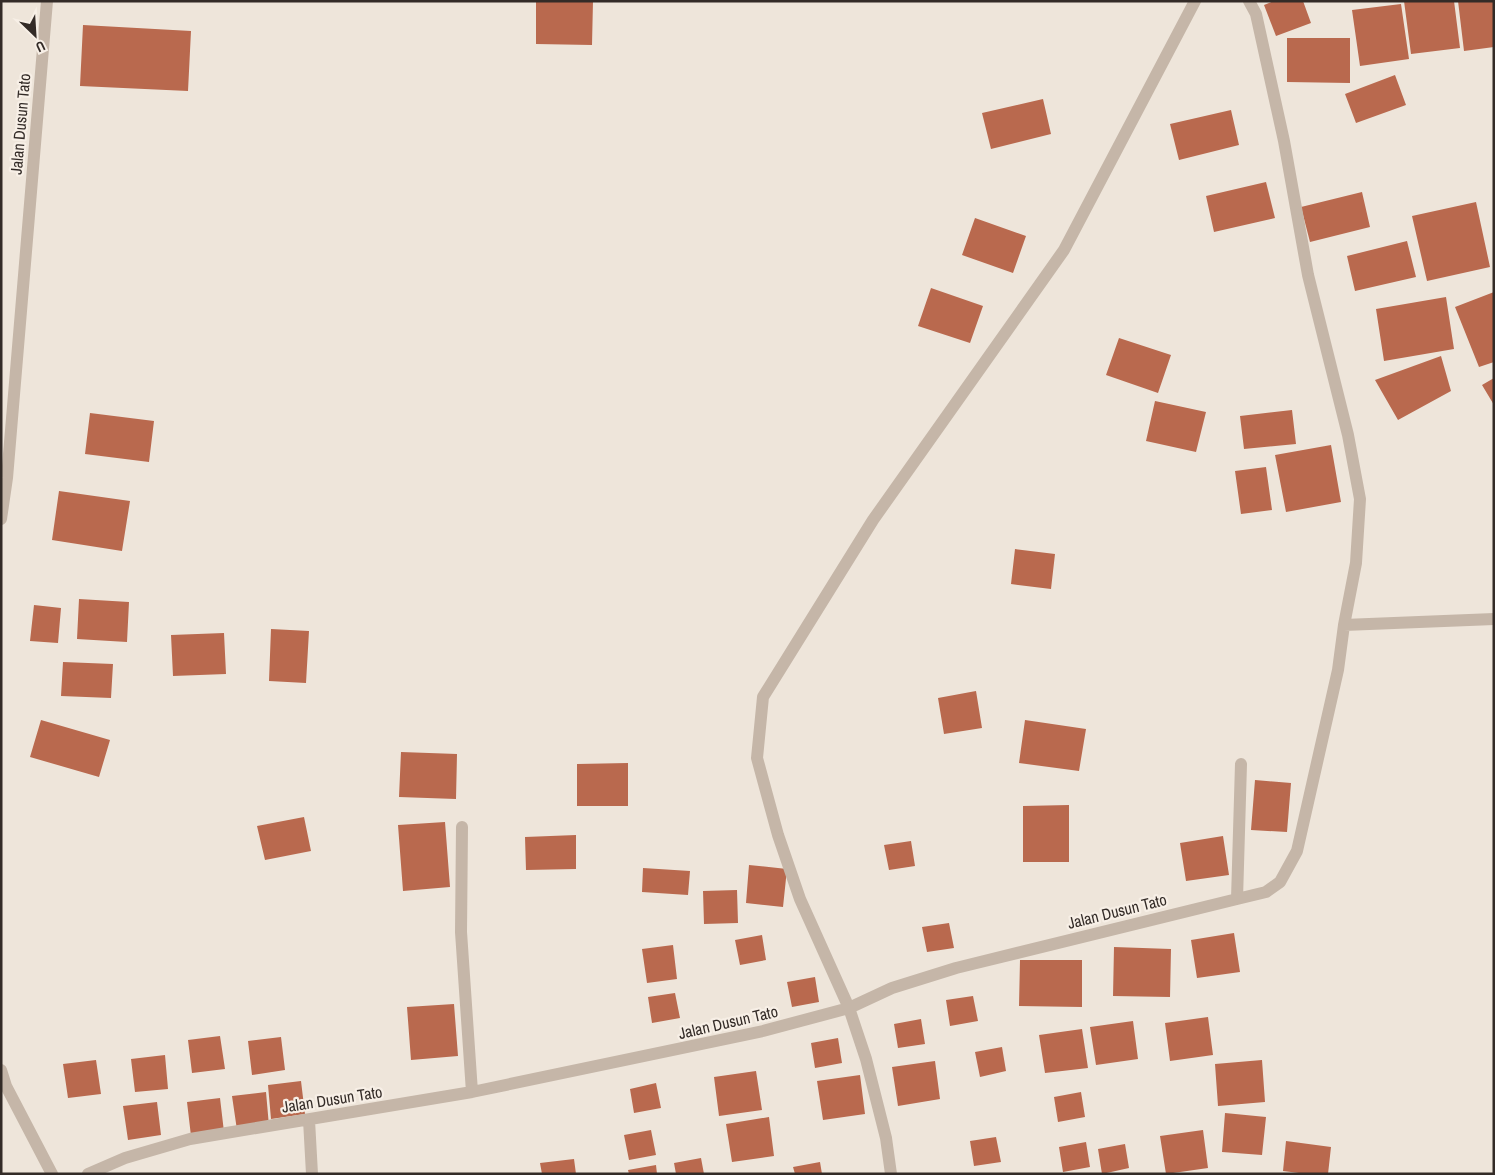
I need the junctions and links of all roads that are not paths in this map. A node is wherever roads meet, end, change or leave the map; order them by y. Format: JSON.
{"nodes":[{"id":1,"x":47,"y":1,"type":"edge"},
{"id":2,"x":1195,"y":1,"type":"edge"},
{"id":3,"x":1249,"y":1,"type":"edge"},
{"id":4,"x":1,"y":519,"type":"edge"},
{"id":5,"x":1494,"y":619,"type":"edge"},
{"id":6,"x":1344,"y":624,"type":"junction"},
{"id":7,"x":1241,"y":764,"type":"dead end"},
{"id":8,"x":462,"y":827,"type":"dead end"},
{"id":9,"x":1237,"y":899,"type":"junction"},
{"id":10,"x":849,"y":1008,"type":"junction"},
{"id":11,"x":1,"y":1070,"type":"edge"},
{"id":12,"x":472,"y":1092,"type":"junction"},
{"id":13,"x":309,"y":1120,"type":"junction"},
{"id":14,"x":52,"y":1174,"type":"edge"},
{"id":15,"x":88,"y":1174,"type":"edge"},
{"id":16,"x":312,"y":1174,"type":"edge"},
{"id":17,"x":891,"y":1174,"type":"edge"}],
"edges":[{"from":1,"to":4,"type":"street","name":"Jalan Dusun Tato"},
{"from":2,"to":10,"type":"street"},
{"from":3,"to":6,"type":"street","name":"Jalan Dusun Tato"},
{"from":5,"to":6,"type":"street"},
{"from":6,"to":9,"type":"street","name":"Jalan Dusun Tato"},
{"from":7,"to":9,"type":"street"},
{"from":8,"to":12,"type":"street"},
{"from":9,"to":10,"type":"street","name":"Jalan Dusun Tato"},
{"from":10,"to":12,"type":"street","name":"Jalan Dusun Tato"},
{"from":10,"to":17,"type":"street"},
{"from":11,"to":14,"type":"street"},
{"from":12,"to":13,"type":"street","name":"Jalan Dusun Tato"},
{"from":13,"to":15,"type":"street","name":"Jalan Dusun Tato"},
{"from":13,"to":16,"type":"street"}]}
